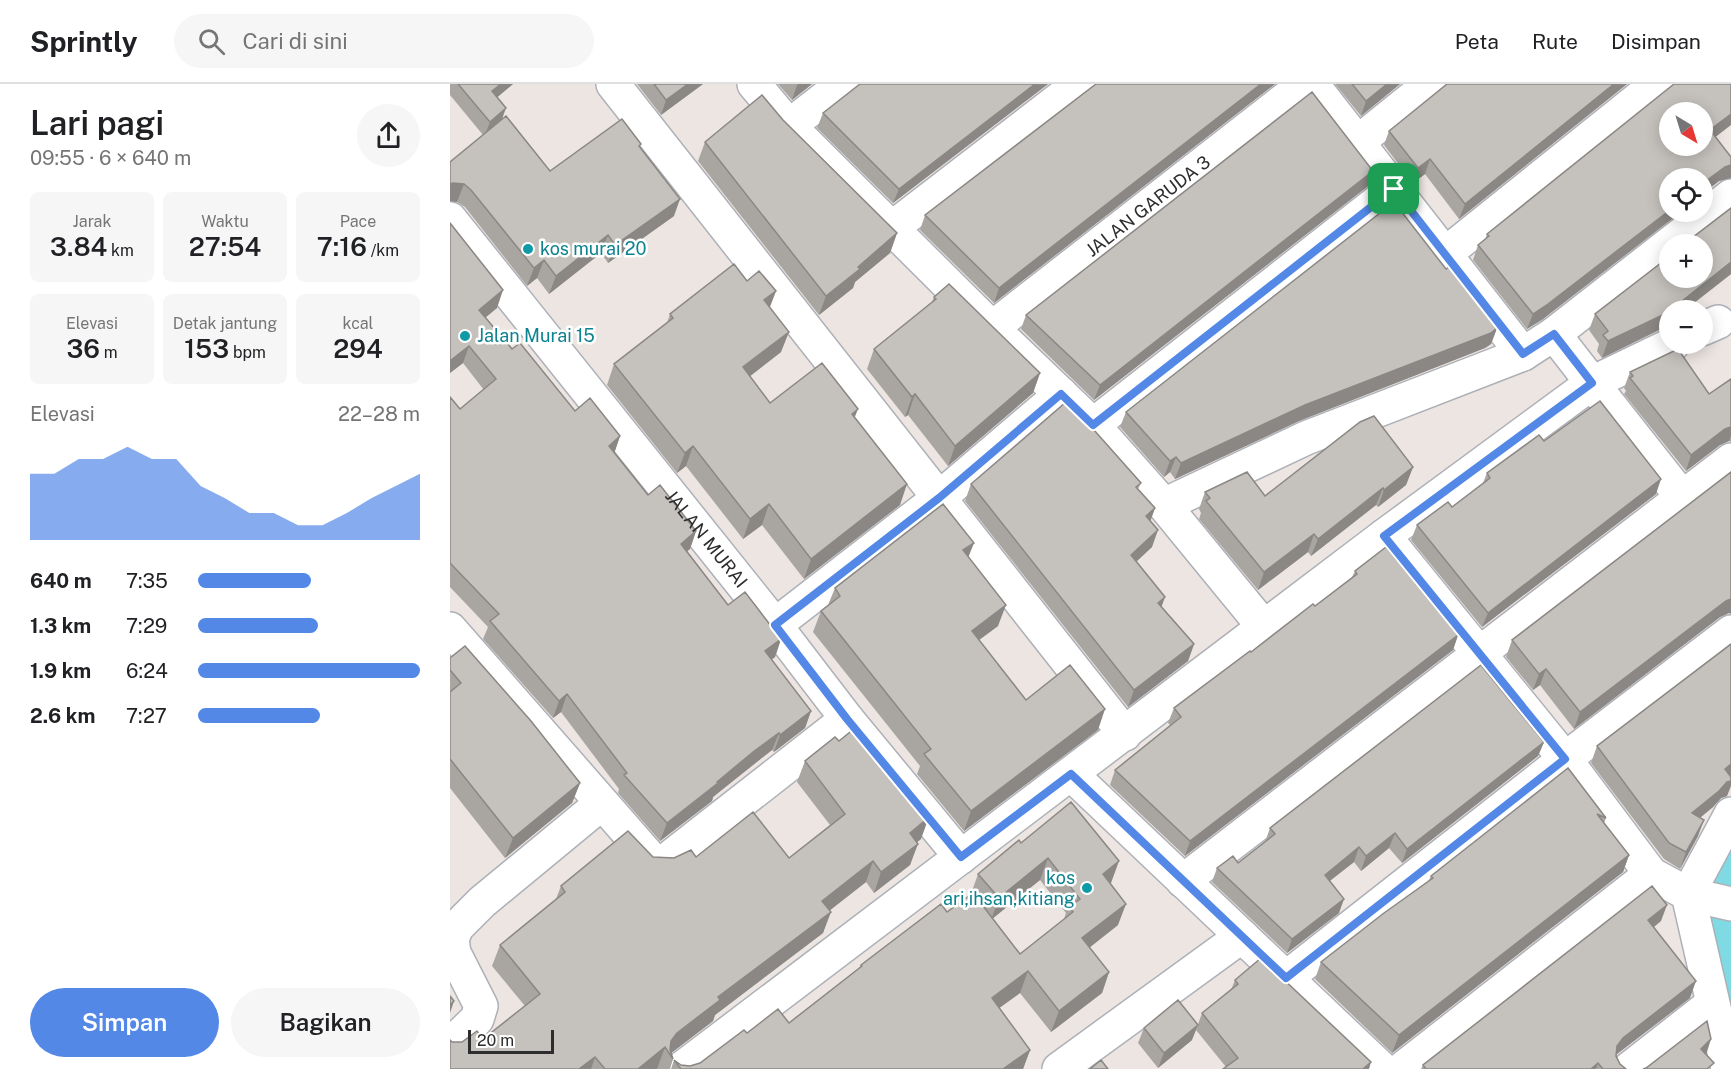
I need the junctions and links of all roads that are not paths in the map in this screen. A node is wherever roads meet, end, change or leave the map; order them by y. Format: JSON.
{"nodes":[{"id":1,"x":613,"y":84,"type":"edge"},
{"id":2,"x":754,"y":84,"type":"edge"},
{"id":3,"x":843,"y":84,"type":"edge"},
{"id":4,"x":1079,"y":84,"type":"edge"},
{"id":5,"x":1305,"y":84,"type":"edge"},
{"id":6,"x":1312,"y":84,"type":"edge"},
{"id":7,"x":1430,"y":84,"type":"edge"},
{"id":8,"x":1657,"y":84,"type":"edge"},
{"id":9,"x":789,"y":126,"type":"junction"},
{"id":10,"x":1358,"y":142,"type":"junction"},
{"id":11,"x":1394,"y":189,"type":"junction"},
{"id":12,"x":1731,"y":196,"type":"edge"},
{"id":13,"x":450,"y":219,"type":"edge"},
{"id":14,"x":892,"y":228,"type":"junction"},
{"id":15,"x":1445,"y":254,"type":"junction"},
{"id":16,"x":992,"y":328,"type":"junction"},
{"id":17,"x":1554,"y":334,"type":"junction"},
{"id":18,"x":1659,"y":351,"type":"edge"},
{"id":19,"x":1523,"y":354,"type":"junction"},
{"id":20,"x":1592,"y":383,"type":"junction"},
{"id":21,"x":1061,"y":394,"type":"junction"},
{"id":22,"x":1093,"y":425,"type":"junction"},
{"id":23,"x":1731,"y":460,"type":"edge"},
{"id":24,"x":1682,"y":497,"type":"junction"},
{"id":25,"x":939,"y":498,"type":"junction"},
{"id":26,"x":1164,"y":504,"type":"junction"},
{"id":27,"x":1384,"y":536,"type":"junction"},
{"id":28,"x":775,"y":625,"type":"junction"},
{"id":29,"x":1264,"y":627,"type":"junction"},
{"id":30,"x":450,"y":629,"type":"edge"},
{"id":31,"x":1731,"y":632,"type":"edge"},
{"id":32,"x":1478,"y":653,"type":"junction"},
{"id":33,"x":847,"y":719,"type":"junction"},
{"id":34,"x":1125,"y":734,"type":"junction"},
{"id":35,"x":1565,"y":759,"type":"junction"},
{"id":36,"x":1071,"y":774,"type":"junction"},
{"id":37,"x":602,"y":802,"type":"junction"},
{"id":38,"x":1731,"y":814,"type":"edge"},
{"id":39,"x":961,"y":857,"type":"junction"},
{"id":40,"x":1651,"y":874,"type":"junction"},
{"id":41,"x":1184,"y":880,"type":"junction"},
{"id":42,"x":1707,"y":899,"type":"edge"},
{"id":43,"x":1242,"y":936,"type":"junction"},
{"id":44,"x":1286,"y":978,"type":"junction"},
{"id":45,"x":1712,"y":1004,"type":"junction"},
{"id":46,"x":450,"y":1045,"type":"edge"},
{"id":47,"x":681,"y":1069,"type":"edge"},
{"id":48,"x":1059,"y":1069,"type":"edge"},
{"id":49,"x":1382,"y":1069,"type":"edge"},
{"id":50,"x":1402,"y":1069,"type":"edge"},
{"id":51,"x":1629,"y":1069,"type":"edge"},
{"id":52,"x":1728,"y":1069,"type":"edge"}],
"edges":[{"from":1,"to":25,"type":"street"},
{"from":2,"to":9,"type":"street"},
{"from":3,"to":9,"type":"street"},
{"from":4,"to":14,"type":"street"},
{"from":5,"to":16,"type":"street","name":"JALAN GARUDA 3"},
{"from":6,"to":10,"type":"street"},
{"from":7,"to":10,"type":"street"},
{"from":8,"to":15,"type":"street"},
{"from":9,"to":14,"type":"street"},
{"from":10,"to":11,"type":"street"},
{"from":11,"to":15,"type":"street"},
{"from":11,"to":22,"type":"street"},
{"from":12,"to":17,"type":"street"},
{"from":13,"to":28,"type":"street","name":"JALAN MURAI"},
{"from":14,"to":16,"type":"street"},
{"from":15,"to":19,"type":"street"},
{"from":16,"to":21,"type":"street"},
{"from":17,"to":19,"type":"street"},
{"from":17,"to":20,"type":"street"},
{"from":18,"to":20,"type":"street"},
{"from":19,"to":26,"type":"street"},
{"from":20,"to":24,"type":"street"},
{"from":20,"to":27,"type":"street"},
{"from":21,"to":22,"type":"street"},
{"from":21,"to":25,"type":"street"},
{"from":22,"to":26,"type":"street"},
{"from":23,"to":24,"type":"street"},
{"from":24,"to":32,"type":"street"},
{"from":25,"to":28,"type":"street"},
{"from":25,"to":34,"type":"street"},
{"from":26,"to":29,"type":"street"},
{"from":27,"to":29,"type":"street"},
{"from":27,"to":32,"type":"street"},
{"from":28,"to":33,"type":"street","name":"JALAN MURAI"},
{"from":29,"to":34,"type":"street"},
{"from":30,"to":37,"type":"street"},
{"from":31,"to":35,"type":"street"},
{"from":32,"to":35,"type":"street"},
{"from":32,"to":41,"type":"street"},
{"from":33,"to":37,"type":"street"},
{"from":33,"to":39,"type":"street","name":"JALAN MURAI"},
{"from":34,"to":36,"type":"street"},
{"from":35,"to":40,"type":"street"},
{"from":35,"to":44,"type":"street"},
{"from":36,"to":39,"type":"street"},
{"from":36,"to":41,"type":"street"},
{"from":37,"to":46,"type":"street"},
{"from":38,"to":42,"type":"street"},
{"from":39,"to":47,"type":"street"},
{"from":40,"to":42,"type":"street"},
{"from":40,"to":50,"type":"street"},
{"from":41,"to":43,"type":"street"},
{"from":42,"to":45,"type":"street"},
{"from":43,"to":44,"type":"street"},
{"from":43,"to":48,"type":"street"},
{"from":44,"to":49,"type":"street"},
{"from":45,"to":51,"type":"street"},
{"from":45,"to":52,"type":"street"}]}
